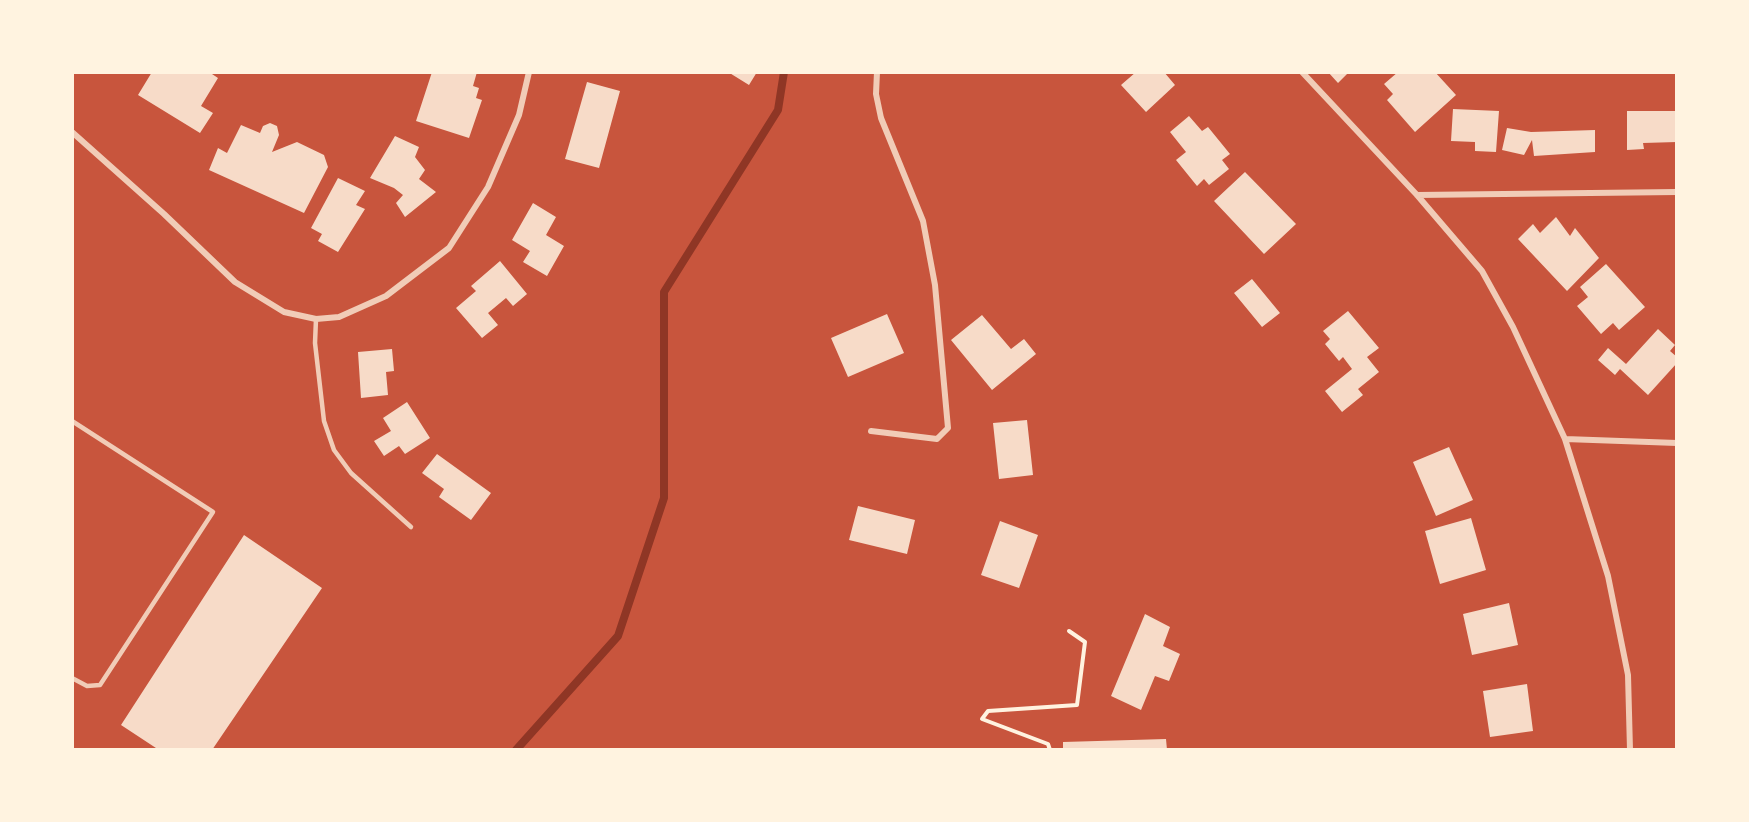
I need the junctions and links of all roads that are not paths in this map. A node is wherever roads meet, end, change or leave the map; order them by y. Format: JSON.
{"nodes":[{"id":1,"x":529,"y":72,"type":"edge"},
{"id":2,"x":877,"y":72,"type":"edge"},
{"id":3,"x":1302,"y":72,"type":"edge"},
{"id":4,"x":72,"y":132,"type":"edge"},
{"id":5,"x":1677,"y":192,"type":"edge"},
{"id":6,"x":1417,"y":195,"type":"junction"},
{"id":7,"x":316,"y":319,"type":"junction"},
{"id":8,"x":72,"y":421,"type":"edge"},
{"id":9,"x":871,"y":431,"type":"dead end"},
{"id":10,"x":1565,"y":439,"type":"junction"},
{"id":11,"x":1677,"y":443,"type":"edge"},
{"id":12,"x":411,"y":527,"type":"dead end"},
{"id":13,"x":72,"y":678,"type":"edge"},
{"id":14,"x":1630,"y":750,"type":"edge"}],
"edges":[{"from":1,"to":7,"type":"street"},
{"from":2,"to":9,"type":"street"},
{"from":3,"to":6,"type":"street"},
{"from":4,"to":7,"type":"street"},
{"from":5,"to":6,"type":"street"},
{"from":6,"to":10,"type":"street"},
{"from":7,"to":12,"type":"lane"},
{"from":8,"to":13,"type":"lane"},
{"from":10,"to":11,"type":"street"},
{"from":10,"to":14,"type":"street"}]}
